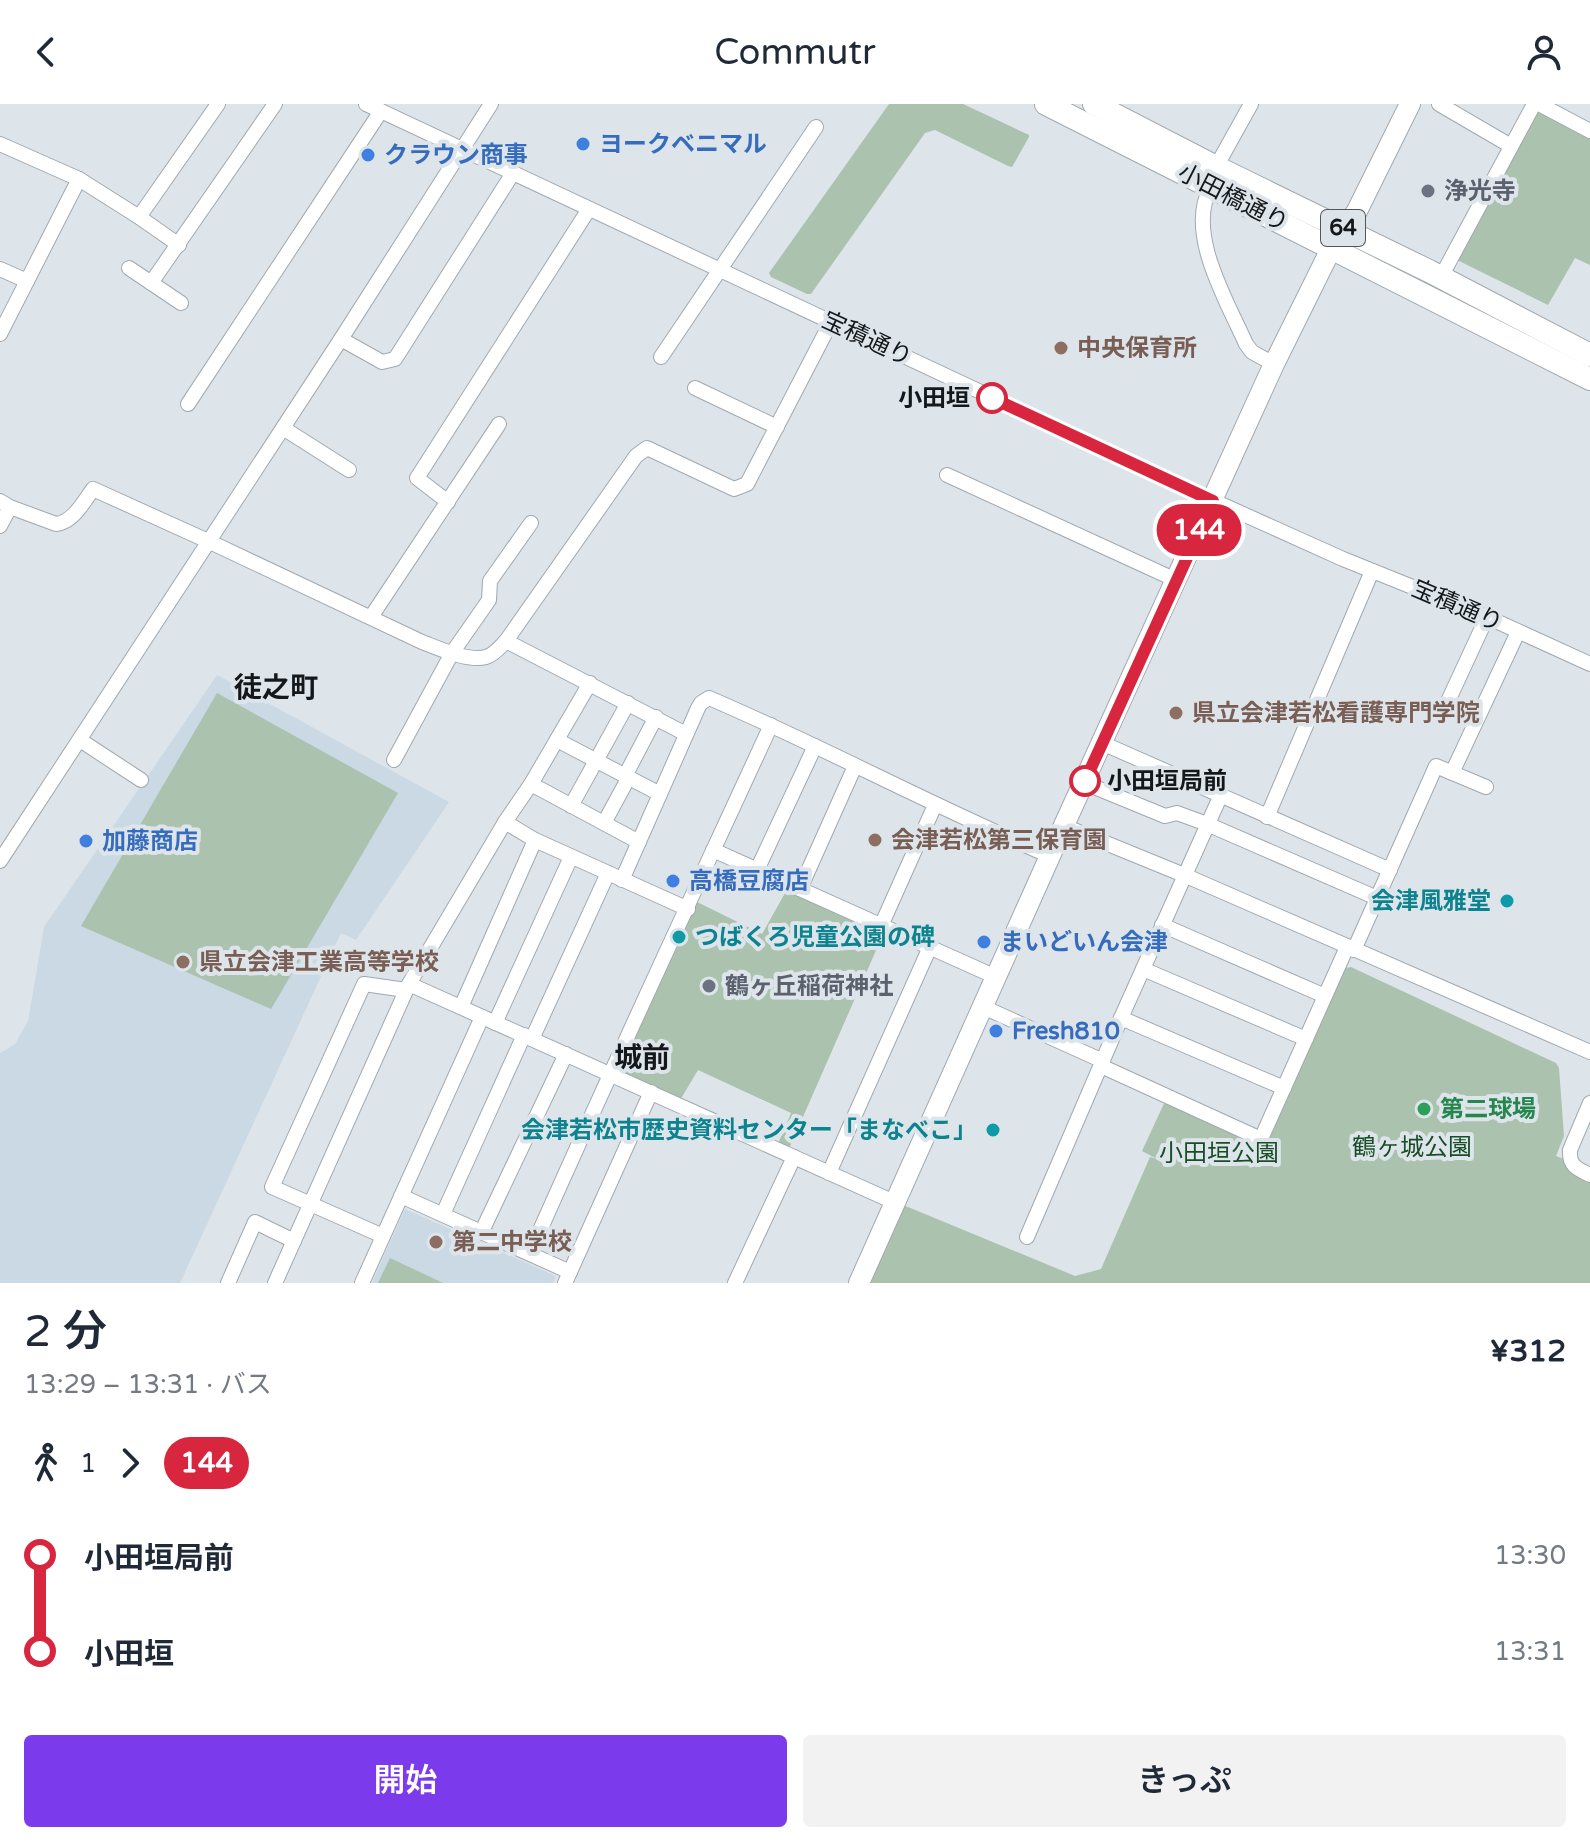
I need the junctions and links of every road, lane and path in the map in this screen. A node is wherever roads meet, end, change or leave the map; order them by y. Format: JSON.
{"nodes":[{"id":1,"x":218,"y":104,"type":"edge"},
{"id":2,"x":275,"y":104,"type":"edge"},
{"id":3,"x":366,"y":104,"type":"edge"},
{"id":4,"x":491,"y":104,"type":"edge"},
{"id":5,"x":1046,"y":104,"type":"edge"},
{"id":6,"x":1094,"y":104,"type":"edge"},
{"id":7,"x":1251,"y":104,"type":"edge"},
{"id":8,"x":1410,"y":104,"type":"edge"},
{"id":9,"x":1439,"y":104,"type":"edge"},
{"id":10,"x":1543,"y":105,"type":"edge"},
{"id":11,"x":381,"y":111,"type":"junction"},
{"id":12,"x":816,"y":127,"type":"dead end"},
{"id":13,"x":1590,"y":131,"type":"edge"},
{"id":14,"x":0,"y":144,"type":"edge"},
{"id":15,"x":1511,"y":146,"type":"junction"},
{"id":16,"x":462,"y":150,"type":"junction"},
{"id":17,"x":513,"y":173,"type":"junction"},
{"id":18,"x":1213,"y":177,"type":"junction"},
{"id":19,"x":79,"y":179,"type":"junction"},
{"id":20,"x":589,"y":209,"type":"junction"},
{"id":21,"x":139,"y":217,"type":"junction"},
{"id":22,"x":1346,"y":229,"type":"junction"},
{"id":23,"x":179,"y":245,"type":"junction"},
{"id":24,"x":1332,"y":247,"type":"junction"},
{"id":25,"x":129,"y":268,"type":"dead end"},
{"id":26,"x":0,"y":269,"type":"edge"},
{"id":27,"x":721,"y":270,"type":"junction"},
{"id":28,"x":1441,"y":277,"type":"junction"},
{"id":29,"x":27,"y":281,"type":"junction"},
{"id":30,"x":151,"y":283,"type":"junction"},
{"id":31,"x":181,"y":303,"type":"dead end"},
{"id":32,"x":831,"y":322,"type":"junction"},
{"id":33,"x":0,"y":334,"type":"edge"},
{"id":34,"x":341,"y":339,"type":"junction"},
{"id":35,"x":1590,"y":355,"type":"edge"},
{"id":36,"x":661,"y":357,"type":"dead end"},
{"id":37,"x":1274,"y":364,"type":"junction"},
{"id":38,"x":1590,"y":379,"type":"edge"},
{"id":39,"x":695,"y":388,"type":"dead end"},
{"id":40,"x":188,"y":404,"type":"dead end"},
{"id":41,"x":499,"y":424,"type":"dead end"},
{"id":42,"x":777,"y":427,"type":"junction"},
{"id":43,"x":283,"y":428,"type":"junction"},
{"id":44,"x":349,"y":470,"type":"dead end"},
{"id":45,"x":947,"y":475,"type":"dead end"},
{"id":46,"x":1213,"y":501,"type":"junction"},
{"id":47,"x":448,"y":502,"type":"junction"},
{"id":48,"x":5,"y":504,"type":"edge"},
{"id":49,"x":531,"y":523,"type":"dead end"},
{"id":50,"x":0,"y":526,"type":"edge"},
{"id":51,"x":208,"y":541,"type":"junction"},
{"id":52,"x":1372,"y":571,"type":"junction"},
{"id":53,"x":1176,"y":580,"type":"junction"},
{"id":54,"x":371,"y":617,"type":"junction"},
{"id":55,"x":1487,"y":617,"type":"junction"},
{"id":56,"x":1518,"y":632,"type":"junction"},
{"id":57,"x":506,"y":641,"type":"junction"},
{"id":58,"x":452,"y":653,"type":"junction"},
{"id":59,"x":1590,"y":664,"type":"edge"},
{"id":60,"x":590,"y":683,"type":"junction"},
{"id":61,"x":628,"y":703,"type":"junction"},
{"id":62,"x":1443,"y":712,"type":"dead end"},
{"id":63,"x":656,"y":717,"type":"junction"},
{"id":64,"x":771,"y":725,"type":"junction"},
{"id":65,"x":686,"y":734,"type":"junction"},
{"id":66,"x":80,"y":740,"type":"junction"},
{"id":67,"x":557,"y":740,"type":"junction"},
{"id":68,"x":1102,"y":743,"type":"junction"},
{"id":69,"x":815,"y":746,"type":"junction"},
{"id":70,"x":394,"y":760,"type":"dead end"},
{"id":71,"x":596,"y":760,"type":"junction"},
{"id":72,"x":855,"y":766,"type":"junction"},
{"id":73,"x":1452,"y":773,"type":"junction"},
{"id":74,"x":627,"y":776,"type":"junction"},
{"id":75,"x":141,"y":780,"type":"dead end"},
{"id":76,"x":1085,"y":781,"type":"junction"},
{"id":77,"x":531,"y":784,"type":"junction"},
{"id":78,"x":1486,"y":787,"type":"dead end"},
{"id":79,"x":660,"y":794,"type":"junction"},
{"id":80,"x":1220,"y":797,"type":"junction"},
{"id":81,"x":935,"y":805,"type":"junction"},
{"id":82,"x":571,"y":806,"type":"junction"},
{"id":83,"x":1267,"y":817,"type":"junction"},
{"id":84,"x":505,"y":822,"type":"junction"},
{"id":85,"x":604,"y":823,"type":"junction"},
{"id":86,"x":1207,"y":824,"type":"junction"},
{"id":87,"x":1064,"y":826,"type":"junction"},
{"id":88,"x":535,"y":840,"type":"junction"},
{"id":89,"x":639,"y":842,"type":"junction"},
{"id":90,"x":713,"y":850,"type":"junction"},
{"id":91,"x":1050,"y":856,"type":"junction"},
{"id":92,"x":571,"y":857,"type":"junction"},
{"id":93,"x":0,"y":861,"type":"edge"},
{"id":94,"x":757,"y":870,"type":"junction"},
{"id":95,"x":1390,"y":870,"type":"junction"},
{"id":96,"x":1184,"y":875,"type":"junction"},
{"id":97,"x":615,"y":876,"type":"junction"},
{"id":98,"x":800,"y":889,"type":"junction"},
{"id":99,"x":1377,"y":898,"type":"junction"},
{"id":100,"x":688,"y":909,"type":"junction"},
{"id":101,"x":1162,"y":925,"type":"junction"},
{"id":102,"x":881,"y":926,"type":"junction"},
{"id":103,"x":930,"y":947,"type":"junction"},
{"id":104,"x":1350,"y":949,"type":"junction"},
{"id":105,"x":1143,"y":969,"type":"junction"},
{"id":106,"x":996,"y":977,"type":"junction"},
{"id":107,"x":408,"y":987,"type":"junction"},
{"id":108,"x":1325,"y":996,"type":"junction"},
{"id":109,"x":461,"y":1007,"type":"junction"},
{"id":110,"x":983,"y":1007,"type":"junction"},
{"id":111,"x":1121,"y":1018,"type":"junction"},
{"id":112,"x":489,"y":1020,"type":"junction"},
{"id":113,"x":528,"y":1037,"type":"junction"},
{"id":114,"x":1306,"y":1039,"type":"junction"},
{"id":115,"x":1590,"y":1052,"type":"edge"},
{"id":116,"x":566,"y":1054,"type":"junction"},
{"id":117,"x":1102,"y":1064,"type":"junction"},
{"id":118,"x":609,"y":1073,"type":"junction"},
{"id":119,"x":1284,"y":1088,"type":"junction"},
{"id":120,"x":651,"y":1092,"type":"junction"},
{"id":121,"x":1590,"y":1103,"type":"edge"},
{"id":122,"x":794,"y":1157,"type":"junction"},
{"id":123,"x":829,"y":1173,"type":"junction"},
{"id":124,"x":1590,"y":1175,"type":"edge"},
{"id":125,"x":401,"y":1196,"type":"junction"},
{"id":126,"x":894,"y":1202,"type":"junction"},
{"id":127,"x":311,"y":1204,"type":"junction"},
{"id":128,"x":443,"y":1214,"type":"junction"},
{"id":129,"x":482,"y":1231,"type":"junction"},
{"id":130,"x":383,"y":1236,"type":"junction"},
{"id":131,"x":1027,"y":1237,"type":"dead end"},
{"id":132,"x":294,"y":1241,"type":"junction"},
{"id":133,"x":530,"y":1253,"type":"junction"},
{"id":134,"x":568,"y":1277,"type":"edge"},
{"id":135,"x":228,"y":1283,"type":"edge"},
{"id":136,"x":275,"y":1283,"type":"edge"},
{"id":137,"x":362,"y":1283,"type":"edge"},
{"id":138,"x":735,"y":1283,"type":"edge"},
{"id":139,"x":859,"y":1283,"type":"edge"}],
"edges":[{"from":1,"to":21,"type":"street"},
{"from":2,"to":23,"type":"street"},
{"from":3,"to":11,"type":"street","name":"宝積通り"},
{"from":4,"to":16,"type":"street"},
{"from":5,"to":18,"type":"main road","name":"小田橋通り","number":"64"},
{"from":6,"to":18,"type":"main road","name":"小田橋通り","number":"64"},
{"from":7,"to":18,"type":"street"},
{"from":8,"to":22,"type":"street"},
{"from":9,"to":15,"type":"street"},
{"from":10,"to":13,"type":"street"},
{"from":10,"to":15,"type":"street"},
{"from":11,"to":16,"type":"street","name":"宝積通り"},
{"from":11,"to":40,"type":"street"},
{"from":12,"to":27,"type":"street"},
{"from":14,"to":19,"type":"street"},
{"from":15,"to":28,"type":"street"},
{"from":16,"to":17,"type":"street","name":"宝積通り"},
{"from":16,"to":34,"type":"street"},
{"from":17,"to":20,"type":"street","name":"宝積通り"},
{"from":17,"to":34,"type":"street"},
{"from":18,"to":22,"type":"main road","name":"小田橋通り","number":"64"},
{"from":18,"to":24,"type":"main road","name":"小田橋通り","number":"64"},
{"from":18,"to":37,"type":"street"},
{"from":19,"to":21,"type":"street"},
{"from":19,"to":29,"type":"street"},
{"from":20,"to":27,"type":"street","name":"宝積通り"},
{"from":20,"to":47,"type":"street"},
{"from":21,"to":23,"type":"street"},
{"from":22,"to":24,"type":"street"},
{"from":22,"to":28,"type":"main road","name":"小田橋通り","number":"64"},
{"from":23,"to":30,"type":"street"},
{"from":24,"to":37,"type":"street"},
{"from":24,"to":38,"type":"main road","name":"小田橋通り","number":"64"},
{"from":25,"to":30,"type":"street"},
{"from":26,"to":29,"type":"street"},
{"from":27,"to":32,"type":"street","name":"宝積通り"},
{"from":27,"to":36,"type":"street"},
{"from":28,"to":35,"type":"main road","name":"小田橋通り","number":"64"},
{"from":29,"to":33,"type":"street"},
{"from":30,"to":31,"type":"street"},
{"from":32,"to":42,"type":"street"},
{"from":32,"to":46,"type":"street","name":"宝積通り"},
{"from":34,"to":43,"type":"street"},
{"from":37,"to":46,"type":"street"},
{"from":39,"to":42,"type":"street"},
{"from":41,"to":47,"type":"street"},
{"from":42,"to":57,"type":"street"},
{"from":43,"to":44,"type":"street"},
{"from":43,"to":51,"type":"street"},
{"from":45,"to":53,"type":"street"},
{"from":46,"to":52,"type":"street","name":"宝積通り"},
{"from":46,"to":53,"type":"street"},
{"from":47,"to":54,"type":"street"},
{"from":48,"to":50,"type":"street"},
{"from":48,"to":51,"type":"street"},
{"from":49,"to":58,"type":"street"},
{"from":51,"to":54,"type":"street"},
{"from":51,"to":66,"type":"street"},
{"from":52,"to":55,"type":"street","name":"宝積通り"},
{"from":52,"to":83,"type":"street"},
{"from":53,"to":68,"type":"street"},
{"from":54,"to":58,"type":"street"},
{"from":55,"to":56,"type":"street","name":"宝積通り"},
{"from":55,"to":62,"type":"street"},
{"from":56,"to":59,"type":"street","name":"宝積通り"},
{"from":56,"to":73,"type":"street"},
{"from":57,"to":58,"type":"street"},
{"from":57,"to":60,"type":"street"},
{"from":58,"to":70,"type":"street"},
{"from":60,"to":61,"type":"street"},
{"from":60,"to":67,"type":"street"},
{"from":61,"to":63,"type":"street"},
{"from":61,"to":71,"type":"street"},
{"from":63,"to":65,"type":"street"},
{"from":63,"to":74,"type":"street"},
{"from":64,"to":65,"type":"street"},
{"from":64,"to":69,"type":"street"},
{"from":64,"to":90,"type":"street"},
{"from":65,"to":79,"type":"street"},
{"from":66,"to":75,"type":"street"},
{"from":66,"to":93,"type":"street"},
{"from":67,"to":71,"type":"street"},
{"from":67,"to":77,"type":"street"},
{"from":68,"to":76,"type":"street"},
{"from":68,"to":80,"type":"street"},
{"from":69,"to":72,"type":"street"},
{"from":69,"to":94,"type":"street"},
{"from":71,"to":74,"type":"street"},
{"from":71,"to":82,"type":"street"},
{"from":72,"to":81,"type":"street"},
{"from":72,"to":98,"type":"street"},
{"from":73,"to":78,"type":"street"},
{"from":73,"to":95,"type":"street"},
{"from":74,"to":79,"type":"street"},
{"from":74,"to":85,"type":"street"},
{"from":76,"to":86,"type":"street"},
{"from":76,"to":87,"type":"street"},
{"from":77,"to":82,"type":"street"},
{"from":77,"to":84,"type":"street"},
{"from":79,"to":89,"type":"street"},
{"from":80,"to":83,"type":"street"},
{"from":80,"to":86,"type":"street"},
{"from":81,"to":91,"type":"street"},
{"from":81,"to":102,"type":"street"},
{"from":82,"to":85,"type":"street"},
{"from":83,"to":95,"type":"street"},
{"from":84,"to":88,"type":"street"},
{"from":84,"to":107,"type":"street"},
{"from":85,"to":89,"type":"street"},
{"from":86,"to":96,"type":"street"},
{"from":86,"to":99,"type":"street"},
{"from":87,"to":91,"type":"street"},
{"from":87,"to":96,"type":"street"},
{"from":88,"to":92,"type":"street"},
{"from":88,"to":109,"type":"street"},
{"from":89,"to":97,"type":"street"},
{"from":90,"to":94,"type":"street"},
{"from":90,"to":100,"type":"street"},
{"from":91,"to":106,"type":"street"},
{"from":92,"to":97,"type":"street"},
{"from":92,"to":112,"type":"street"},
{"from":94,"to":98,"type":"street"},
{"from":95,"to":99,"type":"street"},
{"from":96,"to":101,"type":"street"},
{"from":96,"to":104,"type":"street"},
{"from":97,"to":100,"type":"street"},
{"from":97,"to":113,"type":"street"},
{"from":98,"to":102,"type":"street"},
{"from":99,"to":104,"type":"street"},
{"from":100,"to":118,"type":"street"},
{"from":101,"to":105,"type":"street"},
{"from":101,"to":108,"type":"street"},
{"from":102,"to":103,"type":"street"},
{"from":103,"to":106,"type":"street"},
{"from":103,"to":123,"type":"street"},
{"from":104,"to":108,"type":"street"},
{"from":104,"to":115,"type":"street"},
{"from":105,"to":111,"type":"street"},
{"from":105,"to":114,"type":"street"},
{"from":106,"to":110,"type":"street"},
{"from":107,"to":109,"type":"street"},
{"from":107,"to":127,"type":"street"},
{"from":107,"to":127,"type":"street"},
{"from":108,"to":114,"type":"street"},
{"from":109,"to":112,"type":"street"},
{"from":110,"to":117,"type":"street"},
{"from":110,"to":126,"type":"street"},
{"from":111,"to":117,"type":"street"},
{"from":111,"to":119,"type":"street"},
{"from":112,"to":113,"type":"street"},
{"from":112,"to":125,"type":"street"},
{"from":113,"to":116,"type":"street"},
{"from":113,"to":128,"type":"street"},
{"from":114,"to":119,"type":"street"},
{"from":116,"to":118,"type":"street"},
{"from":116,"to":129,"type":"street"},
{"from":117,"to":119,"type":"street"},
{"from":117,"to":131,"type":"street"},
{"from":118,"to":120,"type":"street"},
{"from":118,"to":133,"type":"street"},
{"from":120,"to":122,"type":"street"},
{"from":120,"to":134,"type":"street"},
{"from":121,"to":124,"type":"street"},
{"from":122,"to":123,"type":"street"},
{"from":122,"to":138,"type":"street"},
{"from":123,"to":126,"type":"street"},
{"from":125,"to":128,"type":"street"},
{"from":125,"to":130,"type":"street"},
{"from":126,"to":139,"type":"street"},
{"from":127,"to":130,"type":"street"},
{"from":127,"to":132,"type":"street"},
{"from":128,"to":129,"type":"street"},
{"from":129,"to":133,"type":"street"},
{"from":130,"to":137,"type":"street"},
{"from":132,"to":135,"type":"street"},
{"from":132,"to":136,"type":"street"},
{"from":133,"to":134,"type":"street"}]}
